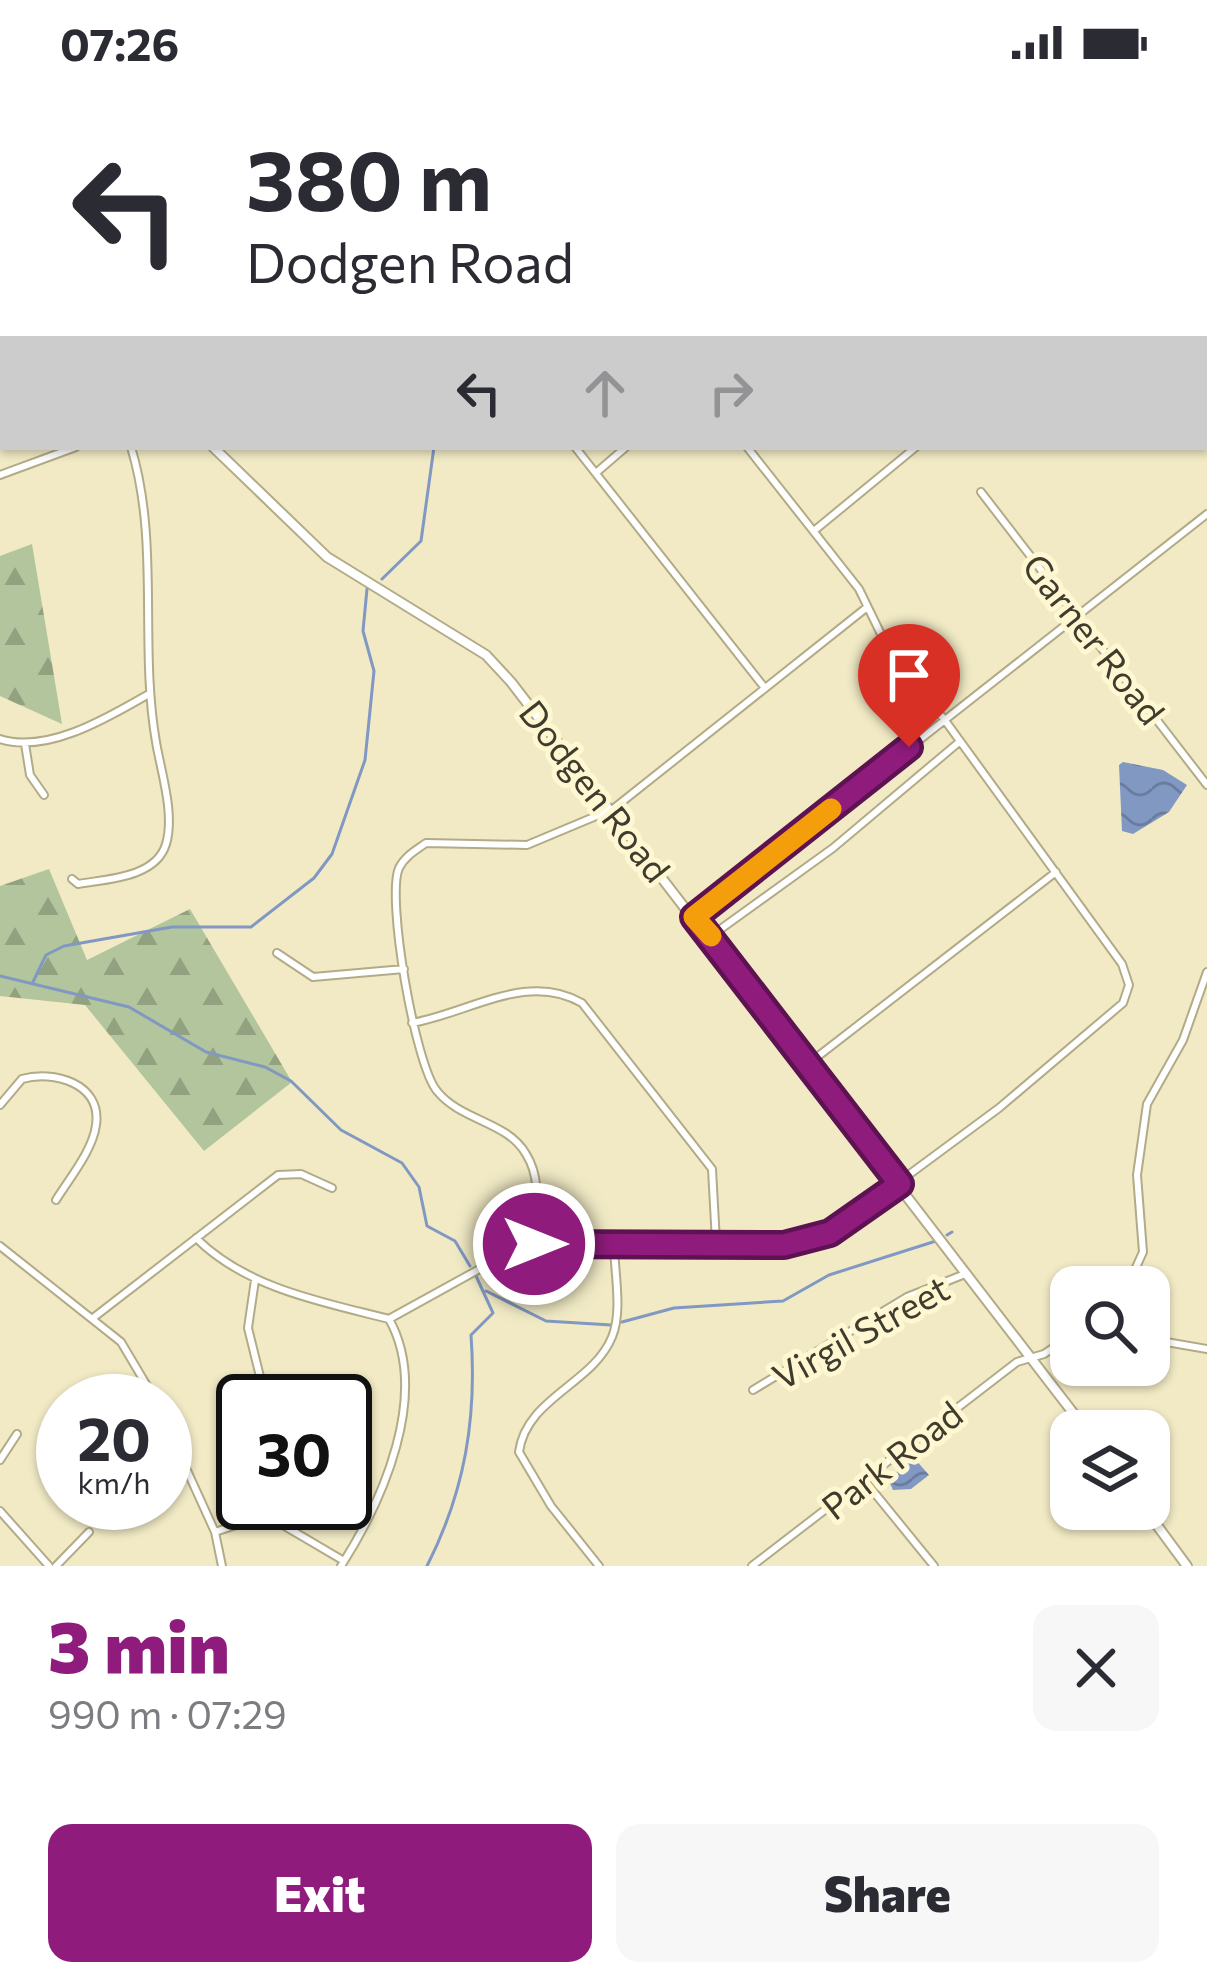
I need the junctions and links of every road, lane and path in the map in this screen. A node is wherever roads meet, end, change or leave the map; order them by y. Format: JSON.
{"nodes":[{"id":1,"x":70,"y":450,"type":"edge"},
{"id":2,"x":132,"y":450,"type":"edge"},
{"id":3,"x":216,"y":450,"type":"edge"},
{"id":4,"x":577,"y":450,"type":"edge"},
{"id":5,"x":623,"y":450,"type":"edge"},
{"id":6,"x":749,"y":450,"type":"edge"},
{"id":7,"x":912,"y":450,"type":"edge"},
{"id":8,"x":0,"y":464,"type":"edge"},
{"id":9,"x":596,"y":473,"type":"junction"},
{"id":10,"x":2,"y":475,"type":"edge"},
{"id":11,"x":981,"y":493,"type":"dead end"},
{"id":12,"x":1207,"y":514,"type":"edge"},
{"id":13,"x":815,"y":530,"type":"junction"},
{"id":14,"x":866,"y":608,"type":"junction"},
{"id":15,"x":1078,"y":614,"type":"junction"},
{"id":16,"x":764,"y":687,"type":"junction"},
{"id":17,"x":148,"y":695,"type":"junction"},
{"id":18,"x":944,"y":719,"type":"junction"},
{"id":19,"x":0,"y":739,"type":"edge"},
{"id":20,"x":959,"y":742,"type":"junction"},
{"id":21,"x":25,"y":744,"type":"junction"},
{"id":22,"x":1207,"y":785,"type":"edge"},
{"id":23,"x":44,"y":795,"type":"dead end"},
{"id":24,"x":613,"y":809,"type":"junction"},
{"id":25,"x":1056,"y":872,"type":"junction"},
{"id":26,"x":72,"y":879,"type":"dead end"},
{"id":27,"x":694,"y":917,"type":"junction"},
{"id":28,"x":711,"y":936,"type":"junction"},
{"id":29,"x":277,"y":953,"type":"dead end"},
{"id":30,"x":404,"y":969,"type":"junction"},
{"id":31,"x":1207,"y":972,"type":"edge"},
{"id":32,"x":412,"y":1023,"type":"junction"},
{"id":33,"x":808,"y":1064,"type":"junction"},
{"id":34,"x":0,"y":1105,"type":"edge"},
{"id":35,"x":900,"y":1184,"type":"junction"},
{"id":36,"x":332,"y":1187,"type":"dead end"},
{"id":37,"x":56,"y":1200,"type":"dead end"},
{"id":38,"x":196,"y":1238,"type":"junction"},
{"id":39,"x":716,"y":1242,"type":"junction"},
{"id":40,"x":614,"y":1243,"type":"junction"},
{"id":41,"x":534,"y":1244,"type":"junction"},
{"id":42,"x":0,"y":1246,"type":"edge"},
{"id":43,"x":1137,"y":1266,"type":"edge"},
{"id":44,"x":967,"y":1273,"type":"junction"},
{"id":45,"x":255,"y":1280,"type":"junction"},
{"id":46,"x":93,"y":1318,"type":"junction"},
{"id":47,"x":389,"y":1319,"type":"junction"},
{"id":48,"x":1170,"y":1343,"type":"edge"},
{"id":49,"x":1050,"y":1347,"type":"edge"},
{"id":50,"x":1207,"y":1349,"type":"edge"},
{"id":51,"x":1031,"y":1357,"type":"junction"},
{"id":52,"x":140,"y":1374,"type":"edge"},
{"id":53,"x":259,"y":1374,"type":"edge"},
{"id":54,"x":753,"y":1390,"type":"dead end"},
{"id":55,"x":1071,"y":1410,"type":"edge"},
{"id":56,"x":16,"y":1434,"type":"dead end"},
{"id":57,"x":0,"y":1460,"type":"edge"},
{"id":58,"x":864,"y":1480,"type":"junction"},
{"id":59,"x":192,"y":1481,"type":"edge"},
{"id":60,"x":0,"y":1511,"type":"edge"},
{"id":61,"x":219,"y":1530,"type":"edge"},
{"id":62,"x":289,"y":1530,"type":"edge"},
{"id":63,"x":1160,"y":1530,"type":"edge"},
{"id":64,"x":89,"y":1532,"type":"dead end"},
{"id":65,"x":215,"y":1532,"type":"junction"},
{"id":66,"x":342,"y":1563,"type":"edge"},
{"id":67,"x":53,"y":1566,"type":"edge"},
{"id":68,"x":223,"y":1566,"type":"edge"},
{"id":69,"x":598,"y":1566,"type":"edge"},
{"id":70,"x":752,"y":1566,"type":"edge"},
{"id":71,"x":934,"y":1566,"type":"edge"},
{"id":72,"x":1187,"y":1566,"type":"edge"}],
"edges":[{"from":1,"to":10,"type":"street"},
{"from":2,"to":17,"type":"street"},
{"from":3,"to":24,"type":"street","name":"Dodgen Road"},
{"from":4,"to":9,"type":"street"},
{"from":5,"to":9,"type":"street"},
{"from":6,"to":13,"type":"street"},
{"from":7,"to":13,"type":"street"},
{"from":8,"to":10,"type":"street"},
{"from":9,"to":16,"type":"street"},
{"from":11,"to":15,"type":"street","name":"Garner Road"},
{"from":12,"to":15,"type":"street"},
{"from":13,"to":14,"type":"street"},
{"from":14,"to":16,"type":"street"},
{"from":14,"to":18,"type":"street"},
{"from":15,"to":18,"type":"street"},
{"from":15,"to":22,"type":"street","name":"Garner Road"},
{"from":16,"to":24,"type":"street"},
{"from":17,"to":21,"type":"street"},
{"from":17,"to":26,"type":"street"},
{"from":18,"to":20,"type":"street"},
{"from":18,"to":27,"type":"street"},
{"from":19,"to":21,"type":"street"},
{"from":20,"to":25,"type":"street"},
{"from":20,"to":28,"type":"street"},
{"from":21,"to":23,"type":"street"},
{"from":24,"to":27,"type":"street","name":"Dodgen Road"},
{"from":24,"to":30,"type":"street"},
{"from":25,"to":33,"type":"street"},
{"from":25,"to":35,"type":"street"},
{"from":27,"to":28,"type":"street","name":"Dodgen Road"},
{"from":28,"to":33,"type":"street","name":"Dodgen Road"},
{"from":29,"to":30,"type":"street"},
{"from":30,"to":32,"type":"street"},
{"from":31,"to":43,"type":"street"},
{"from":32,"to":39,"type":"street"},
{"from":32,"to":41,"type":"street"},
{"from":33,"to":35,"type":"street","name":"Dodgen Road"},
{"from":34,"to":37,"type":"street"},
{"from":35,"to":39,"type":"street"},
{"from":35,"to":44,"type":"street","name":"Dodgen Road"},
{"from":36,"to":38,"type":"street"},
{"from":38,"to":45,"type":"street"},
{"from":38,"to":46,"type":"street"},
{"from":39,"to":40,"type":"street"},
{"from":40,"to":41,"type":"street"},
{"from":40,"to":69,"type":"street"},
{"from":41,"to":47,"type":"street"},
{"from":42,"to":46,"type":"street"},
{"from":44,"to":51,"type":"street","name":"Dodgen Road"},
{"from":44,"to":54,"type":"street","name":"Virgil Street"},
{"from":45,"to":47,"type":"street"},
{"from":45,"to":53,"type":"street"},
{"from":46,"to":52,"type":"street"},
{"from":47,"to":66,"type":"street"},
{"from":48,"to":50,"type":"street"},
{"from":49,"to":51,"type":"street","name":"Park Road"},
{"from":51,"to":55,"type":"street","name":"Dodgen Road"},
{"from":51,"to":58,"type":"street","name":"Park Road"},
{"from":56,"to":57,"type":"street"},
{"from":58,"to":70,"type":"street","name":"Park Road"},
{"from":58,"to":71,"type":"street"},
{"from":59,"to":65,"type":"street"},
{"from":60,"to":67,"type":"street"},
{"from":61,"to":65,"type":"street"},
{"from":62,"to":66,"type":"street"},
{"from":63,"to":72,"type":"street"},
{"from":64,"to":67,"type":"street"},
{"from":65,"to":68,"type":"street"}]}
